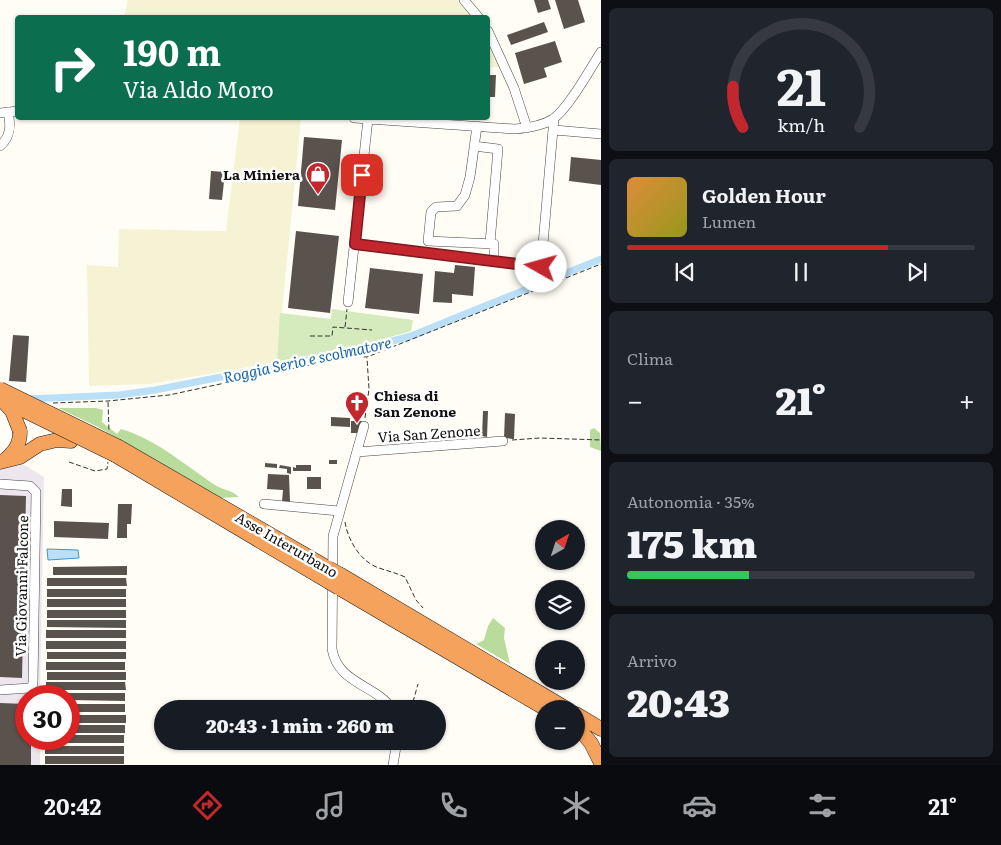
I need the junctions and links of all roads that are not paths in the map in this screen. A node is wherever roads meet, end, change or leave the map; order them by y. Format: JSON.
{"nodes":[{"id":1,"x":464,"y":0,"type":"edge"},
{"id":2,"x":476,"y":15,"type":"edge"},
{"id":3,"x":490,"y":35,"type":"edge"},
{"id":4,"x":601,"y":52,"type":"edge"},
{"id":5,"x":8,"y":112,"type":"edge"},
{"id":6,"x":554,"y":118,"type":"junction"},
{"id":7,"x":368,"y":120,"type":"edge"},
{"id":8,"x":384,"y":120,"type":"edge"},
{"id":9,"x":477,"y":126,"type":"junction"},
{"id":10,"x":527,"y":128,"type":"junction"},
{"id":11,"x":554,"y":130,"type":"junction"},
{"id":12,"x":601,"y":134,"type":"edge"},
{"id":13,"x":0,"y":146,"type":"edge"},
{"id":14,"x":474,"y":146,"type":"junction"},
{"id":15,"x":428,"y":241,"type":"junction"},
{"id":16,"x":490,"y":243,"type":"junction"},
{"id":17,"x":355,"y":244,"type":"junction"},
{"id":18,"x":426,"y":253,"type":"junction"},
{"id":19,"x":494,"y":261,"type":"junction"},
{"id":20,"x":348,"y":302,"type":"road end"},
{"id":21,"x":0,"y":389,"type":"edge"},
{"id":22,"x":0,"y":398,"type":"edge"},
{"id":23,"x":364,"y":426,"type":"road end"},
{"id":24,"x":502,"y":441,"type":"road end"},
{"id":25,"x":117,"y":451,"type":"junction"},
{"id":26,"x":357,"y":452,"type":"junction"},
{"id":27,"x":2,"y":461,"type":"edge"},
{"id":28,"x":0,"y":484,"type":"edge"},
{"id":29,"x":264,"y":504,"type":"dead end"},
{"id":30,"x":342,"y":514,"type":"junction"},
{"id":31,"x":334,"y":578,"type":"junction"},
{"id":32,"x":0,"y":690,"type":"edge"},
{"id":33,"x":385,"y":700,"type":"edge"},
{"id":34,"x":551,"y":700,"type":"edge"},
{"id":35,"x":535,"y":702,"type":"edge"},
{"id":36,"x":585,"y":719,"type":"edge"},
{"id":37,"x":601,"y":729,"type":"edge"},
{"id":38,"x":585,"y":733,"type":"edge"},
{"id":39,"x":585,"y":737,"type":"edge"},
{"id":40,"x":601,"y":744,"type":"edge"},
{"id":41,"x":396,"y":750,"type":"edge"},
{"id":42,"x":601,"y":763,"type":"edge"},
{"id":43,"x":393,"y":765,"type":"edge"}],
"edges":[{"from":1,"to":2,"type":"street"},
{"from":3,"to":10,"type":"street"},
{"from":4,"to":6,"type":"street"},
{"from":5,"to":13,"type":"street"},
{"from":6,"to":10,"type":"street"},
{"from":6,"to":11,"type":"street"},
{"from":7,"to":17,"type":"street"},
{"from":8,"to":9,"type":"street"},
{"from":9,"to":10,"type":"street"},
{"from":9,"to":14,"type":"street"},
{"from":11,"to":12,"type":"street"},
{"from":11,"to":19,"type":"street"},
{"from":14,"to":15,"type":"street"},
{"from":14,"to":16,"type":"street"},
{"from":15,"to":16,"type":"street"},
{"from":15,"to":18,"type":"street"},
{"from":16,"to":19,"type":"street"},
{"from":17,"to":18,"type":"street"},
{"from":17,"to":20,"type":"street"},
{"from":18,"to":19,"type":"street"},
{"from":21,"to":25,"type":"highway","name":"Asse Interurbano","bridge":true},
{"from":22,"to":25,"type":"highway","name":"Asse Interurbano","bridge":true},
{"from":22,"to":27,"type":"highway","bridge":true},
{"from":23,"to":26,"type":"street","name":"Via San Zenone"},
{"from":24,"to":26,"type":"street","name":"Via San Zenone"},
{"from":25,"to":27,"type":"highway","bridge":true},
{"from":25,"to":31,"type":"highway","name":"Asse Interurbano"},
{"from":26,"to":30,"type":"street","name":"Via San Zenone"},
{"from":28,"to":32,"type":"street","name":"Via Giovanni Falcone"},
{"from":29,"to":30,"type":"street"},
{"from":30,"to":33,"type":"street","name":"Via San Zenone"},
{"from":31,"to":34,"type":"highway","name":"Asse Interurbano"},
{"from":31,"to":35,"type":"highway","name":"Asse Interurbano"},
{"from":36,"to":37,"type":"highway"},
{"from":38,"to":40,"type":"highway"},
{"from":39,"to":42,"type":"highway"},
{"from":41,"to":43,"type":"street"}]}
